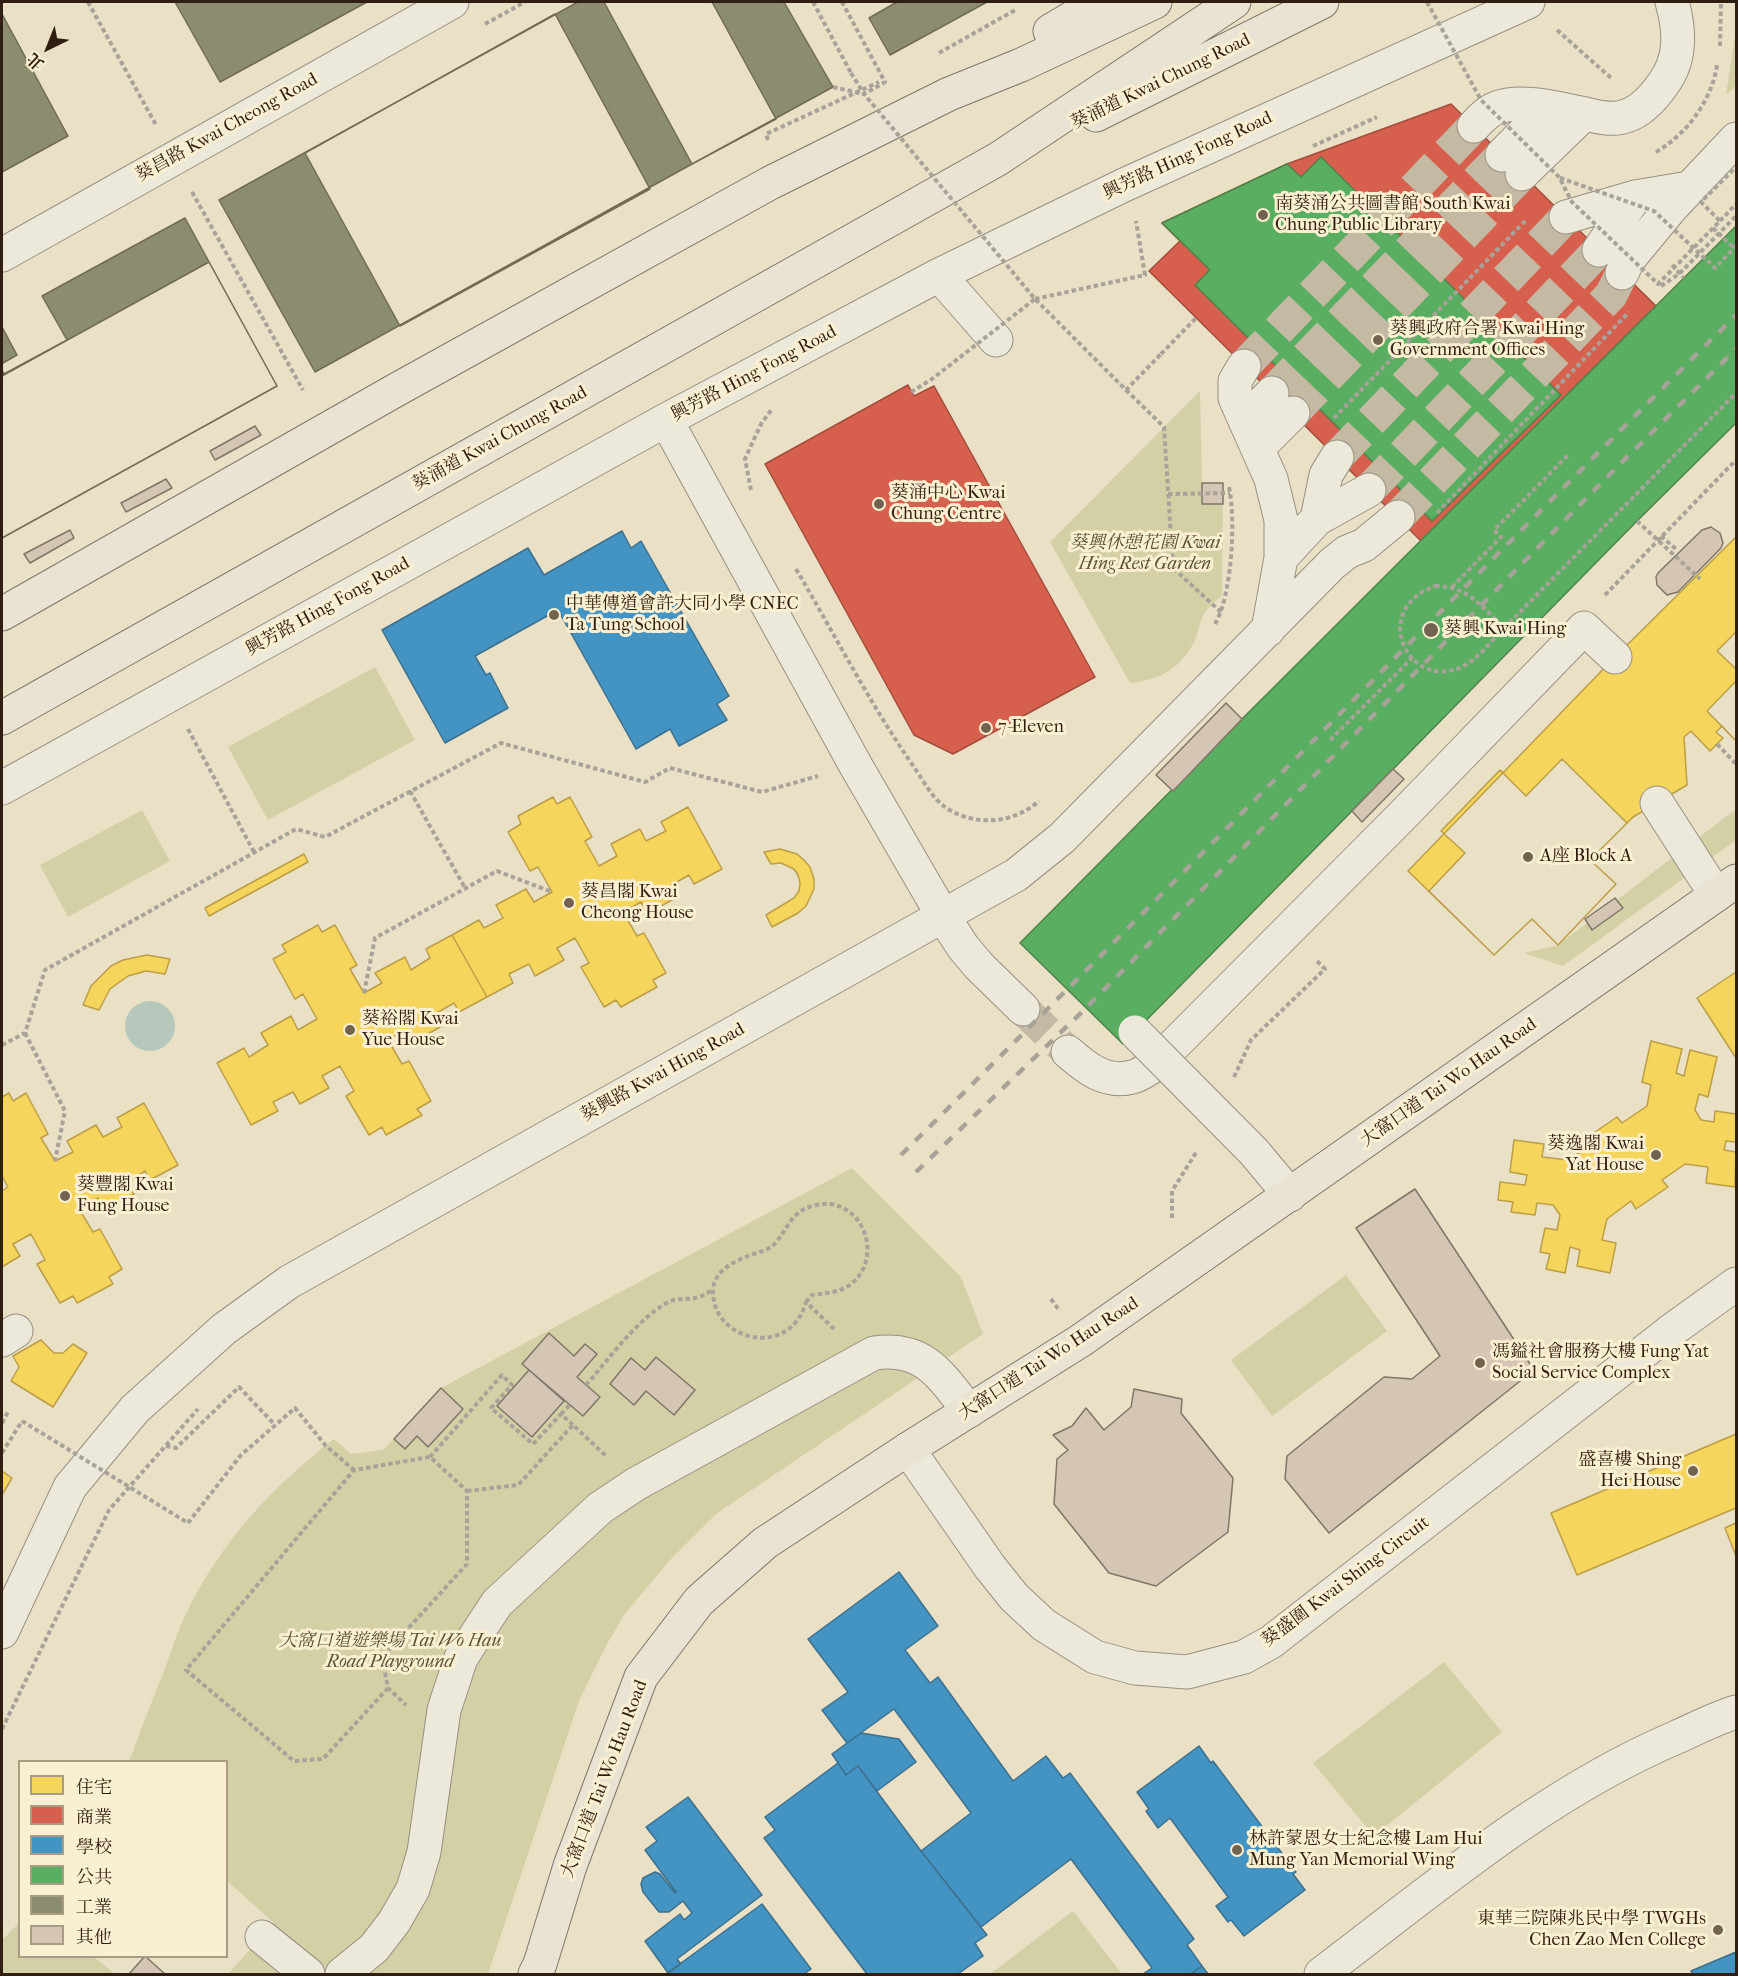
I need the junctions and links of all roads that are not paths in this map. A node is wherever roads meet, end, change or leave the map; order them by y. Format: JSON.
{"nodes":[{"id":1,"x":452,"y":2,"type":"edge"},
{"id":2,"x":1099,"y":2,"type":"edge"},
{"id":3,"x":1155,"y":2,"type":"edge"},
{"id":4,"x":1233,"y":2,"type":"edge"},
{"id":5,"x":1322,"y":2,"type":"edge"},
{"id":6,"x":1528,"y":2,"type":"edge"},
{"id":7,"x":1672,"y":2,"type":"edge"},
{"id":8,"x":949,"y":94,"type":"junction"},
{"id":9,"x":1549,"y":107,"type":"junction"},
{"id":10,"x":1584,"y":114,"type":"junction"},
{"id":11,"x":1474,"y":126,"type":"tunnel mouth"},
{"id":12,"x":1737,"y":139,"type":"edge"},
{"id":13,"x":998,"y":159,"type":"junction"},
{"id":14,"x":1689,"y":188,"type":"junction"},
{"id":15,"x":1635,"y":196,"type":"junction"},
{"id":16,"x":1566,"y":217,"type":"tunnel mouth"},
{"id":17,"x":1599,"y":250,"type":"tunnel mouth"},
{"id":18,"x":2,"y":255,"type":"edge"},
{"id":19,"x":1622,"y":273,"type":"tunnel mouth"},
{"id":20,"x":939,"y":275,"type":"junction"},
{"id":21,"x":996,"y":340,"type":"dead end"},
{"id":22,"x":1244,"y":366,"type":"tunnel mouth"},
{"id":23,"x":1282,"y":403,"type":"tunnel mouth"},
{"id":24,"x":666,"y":420,"type":"junction"},
{"id":25,"x":1252,"y":435,"type":"junction"},
{"id":26,"x":1336,"y":457,"type":"tunnel mouth"},
{"id":27,"x":1369,"y":490,"type":"tunnel mouth"},
{"id":28,"x":1398,"y":517,"type":"tunnel mouth"},
{"id":29,"x":1317,"y":519,"type":"junction"},
{"id":30,"x":1281,"y":558,"type":"junction"},
{"id":31,"x":2,"y":614,"type":"edge"},
{"id":32,"x":1268,"y":630,"type":"junction"},
{"id":33,"x":1615,"y":657,"type":"dead end"},
{"id":34,"x":2,"y":718,"type":"edge"},
{"id":35,"x":2,"y":788,"type":"edge"},
{"id":36,"x":1657,"y":803,"type":"dead end"},
{"id":37,"x":1726,"y":888,"type":"edge"},
{"id":38,"x":943,"y":916,"type":"junction"},
{"id":39,"x":1023,"y":1009,"type":"tunnel mouth"},
{"id":40,"x":1135,"y":1032,"type":"dead end"},
{"id":41,"x":1068,"y":1052,"type":"tunnel mouth"},
{"id":42,"x":1290,"y":1195,"type":"junction"},
{"id":43,"x":1737,"y":1284,"type":"edge"},
{"id":44,"x":969,"y":1411,"type":"junction"},
{"id":45,"x":908,"y":1449,"type":"junction"},
{"id":46,"x":3,"y":1622,"type":"edge"},
{"id":47,"x":1737,"y":1712,"type":"edge"},
{"id":48,"x":262,"y":1936,"type":"dead end"},
{"id":49,"x":538,"y":1971,"type":"edge"},
{"id":50,"x":308,"y":1974,"type":"edge"},
{"id":51,"x":342,"y":1974,"type":"edge"},
{"id":52,"x":1321,"y":1974,"type":"edge"}],
"edges":[{"from":1,"to":18,"type":"street","name":"葵昌路 Kwai Cheong Road"},
{"from":2,"to":8,"type":"main road"},
{"from":3,"to":8,"type":"main road"},
{"from":4,"to":13,"type":"main road","name":"葵涌道 Kwai Chung Road"},
{"from":5,"to":13,"type":"main road","name":"葵涌道 Kwai Chung Road"},
{"from":6,"to":20,"type":"street","name":"興芳路 Hing Fong Road"},
{"from":7,"to":10,"type":"street"},
{"from":8,"to":31,"type":"main road"},
{"from":9,"to":10,"type":"street"},
{"from":9,"to":10,"type":"street"},
{"from":9,"to":11,"type":"street"},
{"from":12,"to":14,"type":"street"},
{"from":13,"to":34,"type":"main road","name":"葵涌道 Kwai Chung Road"},
{"from":14,"to":15,"type":"street"},
{"from":14,"to":19,"type":"street"},
{"from":15,"to":16,"type":"street"},
{"from":15,"to":17,"type":"street"},
{"from":20,"to":21,"type":"street"},
{"from":20,"to":24,"type":"street","name":"興芳路 Hing Fong Road"},
{"from":22,"to":25,"type":"street"},
{"from":23,"to":25,"type":"street"},
{"from":24,"to":35,"type":"street","name":"興芳路 Hing Fong Road"},
{"from":24,"to":38,"type":"street"},
{"from":25,"to":30,"type":"street"},
{"from":26,"to":29,"type":"street"},
{"from":27,"to":29,"type":"street"},
{"from":28,"to":32,"type":"street","name":"葵興路 Kwai Hing Road"},
{"from":29,"to":30,"type":"street"},
{"from":30,"to":32,"type":"street"},
{"from":32,"to":38,"type":"street","name":"葵興路 Kwai Hing Road"},
{"from":33,"to":41,"type":"street"},
{"from":36,"to":37,"type":"street"},
{"from":37,"to":42,"type":"main road","name":"大窩口道 Tai Wo Hau Road"},
{"from":38,"to":39,"type":"street"},
{"from":38,"to":46,"type":"street","name":"葵興路 Kwai Hing Road"},
{"from":40,"to":42,"type":"street","bridge":true},
{"from":42,"to":44,"type":"main road","name":"大窩口道 Tai Wo Hau Road"},
{"from":43,"to":45,"type":"street","name":"葵盛圍 Kwai Shing Circuit"},
{"from":44,"to":45,"type":"main road","name":"大窩口道 Tai Wo Hau Road"},
{"from":44,"to":51,"type":"street"},
{"from":45,"to":49,"type":"main road","name":"大窩口道 Tai Wo Hau Road"},
{"from":47,"to":52,"type":"street"},
{"from":48,"to":50,"type":"street"}]}
